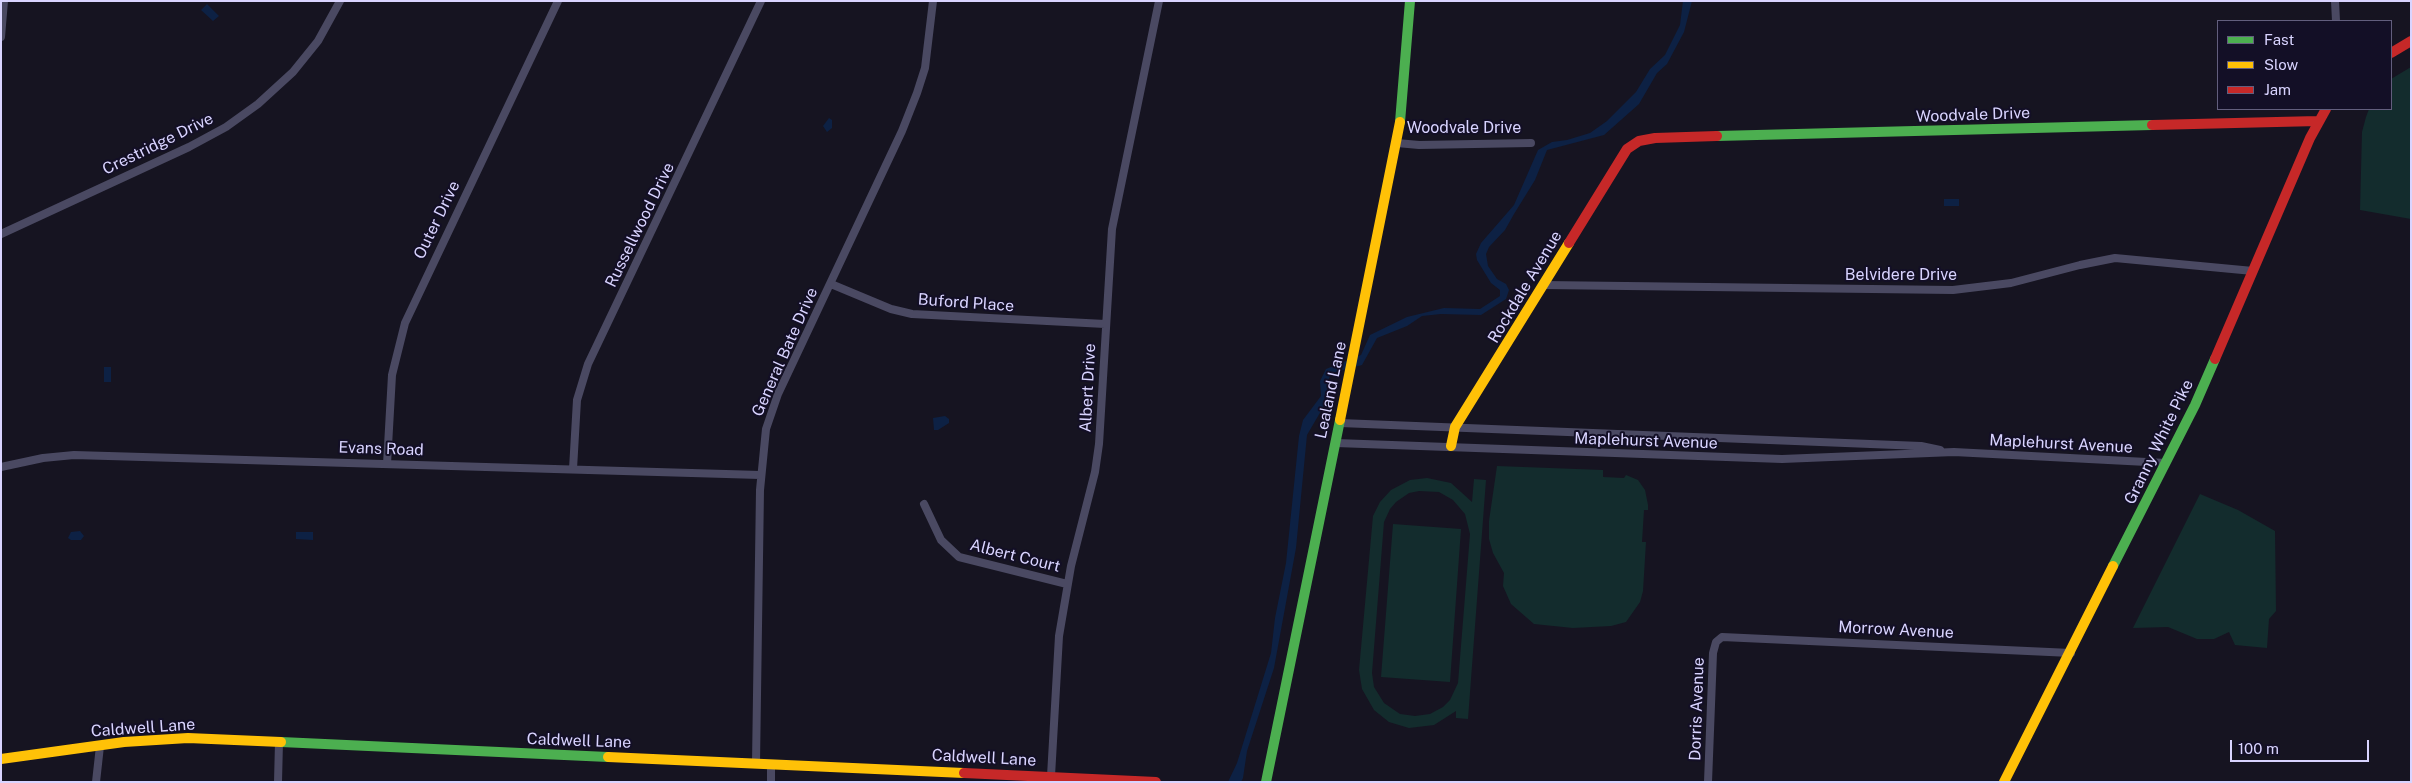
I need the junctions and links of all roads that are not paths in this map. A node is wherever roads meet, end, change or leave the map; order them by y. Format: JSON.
{"nodes":[{"id":1,"x":4,"y":1,"type":"edge"},
{"id":2,"x":340,"y":1,"type":"edge"},
{"id":3,"x":558,"y":1,"type":"edge"},
{"id":4,"x":761,"y":1,"type":"edge"},
{"id":5,"x":933,"y":1,"type":"edge"},
{"id":6,"x":1159,"y":1,"type":"edge"},
{"id":7,"x":1410,"y":1,"type":"edge"},
{"id":8,"x":2335,"y":1,"type":"edge"},
{"id":9,"x":2336,"y":20,"type":"edge"},
{"id":10,"x":1,"y":37,"type":"edge"},
{"id":11,"x":2411,"y":41,"type":"edge"},
{"id":12,"x":2392,"y":52,"type":"edge"},
{"id":13,"x":2325,"y":110,"type":"edge"},
{"id":14,"x":2318,"y":121,"type":"junction"},
{"id":15,"x":1397,"y":143,"type":"junction"},
{"id":16,"x":1531,"y":143,"type":"dead end"},
{"id":17,"x":1630,"y":146,"type":"joint"},
{"id":18,"x":1,"y":234,"type":"edge"},
{"id":19,"x":2253,"y":271,"type":"junction"},
{"id":20,"x":831,"y":284,"type":"junction"},
{"id":21,"x":1544,"y":285,"type":"junction"},
{"id":22,"x":1105,"y":324,"type":"junction"},
{"id":23,"x":1340,"y":424,"type":"junction"},
{"id":24,"x":1455,"y":427,"type":"junction"},
{"id":25,"x":1336,"y":443,"type":"junction"},
{"id":26,"x":1451,"y":446,"type":"junction"},
{"id":27,"x":1954,"y":452,"type":"junction"},
{"id":28,"x":2166,"y":463,"type":"junction"},
{"id":29,"x":387,"y":464,"type":"junction"},
{"id":30,"x":1,"y":467,"type":"edge"},
{"id":31,"x":573,"y":468,"type":"junction"},
{"id":32,"x":760,"y":475,"type":"junction"},
{"id":33,"x":924,"y":504,"type":"dead end"},
{"id":34,"x":1068,"y":584,"type":"junction"},
{"id":35,"x":1719,"y":639,"type":"joint"},
{"id":36,"x":2071,"y":652,"type":"junction"},
{"id":37,"x":279,"y":742,"type":"junction"},
{"id":38,"x":100,"y":746,"type":"junction"},
{"id":39,"x":1,"y":759,"type":"edge"},
{"id":40,"x":756,"y":763,"type":"junction"},
{"id":41,"x":771,"y":764,"type":"junction"},
{"id":42,"x":1051,"y":776,"type":"junction"},
{"id":43,"x":984,"y":777,"type":"edge"},
{"id":44,"x":96,"y":782,"type":"edge"},
{"id":45,"x":278,"y":782,"type":"edge"},
{"id":46,"x":771,"y":782,"type":"edge"},
{"id":47,"x":1156,"y":782,"type":"edge"},
{"id":48,"x":1266,"y":782,"type":"edge"},
{"id":49,"x":1708,"y":782,"type":"edge"},
{"id":50,"x":2004,"y":782,"type":"edge"}],
"edges":[{"from":1,"to":10,"type":"street"},
{"from":2,"to":18,"type":"street","name":"Crestridge Drive"},
{"from":3,"to":29,"type":"street","name":"Outer Drive"},
{"from":4,"to":31,"type":"street","name":"Russellwood Drive"},
{"from":5,"to":20,"type":"street","name":"General Bate Drive"},
{"from":6,"to":22,"type":"street","name":"Albert Drive"},
{"from":7,"to":15,"type":"street","name":"Lealand Lane"},
{"from":8,"to":9,"type":"street"},
{"from":11,"to":12,"type":"street"},
{"from":13,"to":14,"type":"street","name":"Granny White Pike"},
{"from":14,"to":17,"type":"street","name":"Woodvale Drive"},
{"from":14,"to":19,"type":"street","name":"Granny White Pike"},
{"from":15,"to":16,"type":"street","name":"Woodvale Drive"},
{"from":15,"to":23,"type":"street","name":"Lealand Lane"},
{"from":17,"to":21,"type":"street","name":"Rockdale Avenue"},
{"from":19,"to":21,"type":"street","name":"Belvidere Drive"},
{"from":19,"to":28,"type":"street","name":"Granny White Pike"},
{"from":20,"to":22,"type":"street","name":"Buford Place"},
{"from":20,"to":32,"type":"street","name":"General Bate Drive"},
{"from":21,"to":24,"type":"street","name":"Rockdale Avenue"},
{"from":22,"to":34,"type":"street","name":"Albert Drive"},
{"from":23,"to":24,"type":"street","name":"Maplehurst Avenue"},
{"from":23,"to":25,"type":"street","name":"Lealand Lane"},
{"from":24,"to":26,"type":"street","name":"Rockdale Avenue"},
{"from":24,"to":27,"type":"street","name":"Maplehurst Avenue"},
{"from":25,"to":26,"type":"street","name":"Maplehurst Avenue"},
{"from":25,"to":48,"type":"street","name":"Lealand Lane"},
{"from":26,"to":27,"type":"street","name":"Maplehurst Avenue"},
{"from":27,"to":28,"type":"street","name":"Maplehurst Avenue"},
{"from":28,"to":36,"type":"street","name":"Granny White Pike"},
{"from":29,"to":30,"type":"street","name":"Evans Road"},
{"from":29,"to":31,"type":"street","name":"Evans Road"},
{"from":31,"to":32,"type":"street","name":"Evans Road"},
{"from":32,"to":40,"type":"street","name":"General Bate Drive"},
{"from":33,"to":34,"type":"street","name":"Albert Court"},
{"from":34,"to":42,"type":"street","name":"Albert Drive"},
{"from":35,"to":36,"type":"street","name":"Morrow Avenue"},
{"from":35,"to":49,"type":"street","name":"Dorris Avenue"},
{"from":36,"to":50,"type":"street","name":"Granny White Pike"},
{"from":37,"to":38,"type":"street","name":"Caldwell Lane"},
{"from":37,"to":40,"type":"street","name":"Caldwell Lane"},
{"from":37,"to":45,"type":"street"},
{"from":38,"to":39,"type":"street","name":"Caldwell Lane"},
{"from":38,"to":44,"type":"street"},
{"from":40,"to":41,"type":"street","name":"Caldwell Lane"},
{"from":41,"to":43,"type":"street","name":"Caldwell Lane"},
{"from":41,"to":46,"type":"street"},
{"from":42,"to":43,"type":"street","name":"Caldwell Lane"},
{"from":42,"to":47,"type":"street","name":"Caldwell Lane"}]}
